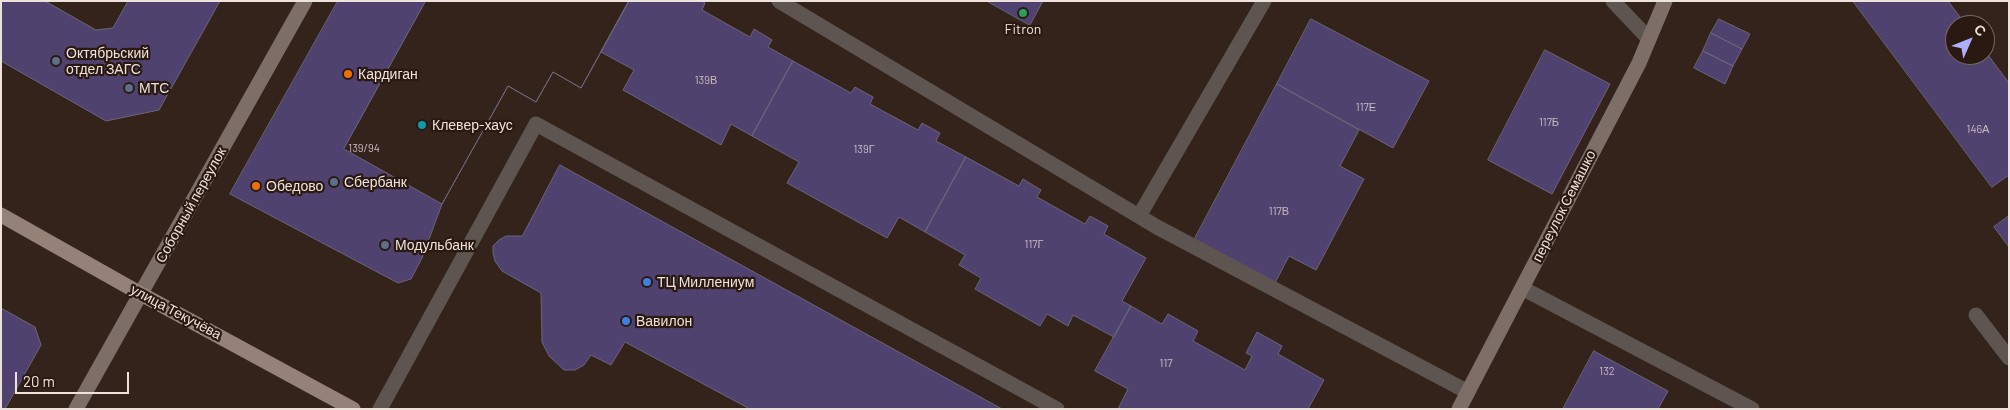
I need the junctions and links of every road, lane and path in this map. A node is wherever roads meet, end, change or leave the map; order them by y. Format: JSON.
{"nodes":[{"id":1,"x":305,"y":1,"type":"edge"},
{"id":2,"x":779,"y":1,"type":"edge"},
{"id":3,"x":1264,"y":1,"type":"edge"},
{"id":4,"x":1613,"y":1,"type":"edge"},
{"id":5,"x":1665,"y":1,"type":"edge"},
{"id":6,"x":1649,"y":40,"type":"junction"},
{"id":7,"x":1,"y":215,"type":"edge"},
{"id":8,"x":1139,"y":216,"type":"junction"},
{"id":9,"x":1522,"y":288,"type":"junction"},
{"id":10,"x":141,"y":294,"type":"junction"},
{"id":11,"x":1976,"y":315,"type":"dead end"},
{"id":12,"x":2009,"y":358,"type":"edge"},
{"id":13,"x":1468,"y":392,"type":"junction"},
{"id":14,"x":76,"y":409,"type":"edge"},
{"id":15,"x":353,"y":409,"type":"edge"},
{"id":16,"x":380,"y":409,"type":"edge"},
{"id":17,"x":1057,"y":409,"type":"edge"},
{"id":18,"x":1459,"y":409,"type":"edge"},
{"id":19,"x":1752,"y":409,"type":"edge"}],
"edges":[{"from":1,"to":10,"type":"street","name":"Соборный переулок"},
{"from":2,"to":8,"type":"lane"},
{"from":3,"to":8,"type":"lane"},
{"from":4,"to":6,"type":"lane"},
{"from":5,"to":6,"type":"street","name":"переулок Семашко"},
{"from":6,"to":9,"type":"street","name":"переулок Семашко"},
{"from":7,"to":10,"type":"main road","name":"улица Текучёва"},
{"from":8,"to":13,"type":"lane"},
{"from":9,"to":13,"type":"street","name":"переулок Семашко"},
{"from":9,"to":19,"type":"lane"},
{"from":10,"to":14,"type":"street","name":"Соборный переулок"},
{"from":10,"to":15,"type":"main road","name":"улица Текучёва"},
{"from":11,"to":12,"type":"lane"},
{"from":13,"to":18,"type":"street","name":"переулок Семашко"},
{"from":16,"to":17,"type":"lane"}]}
